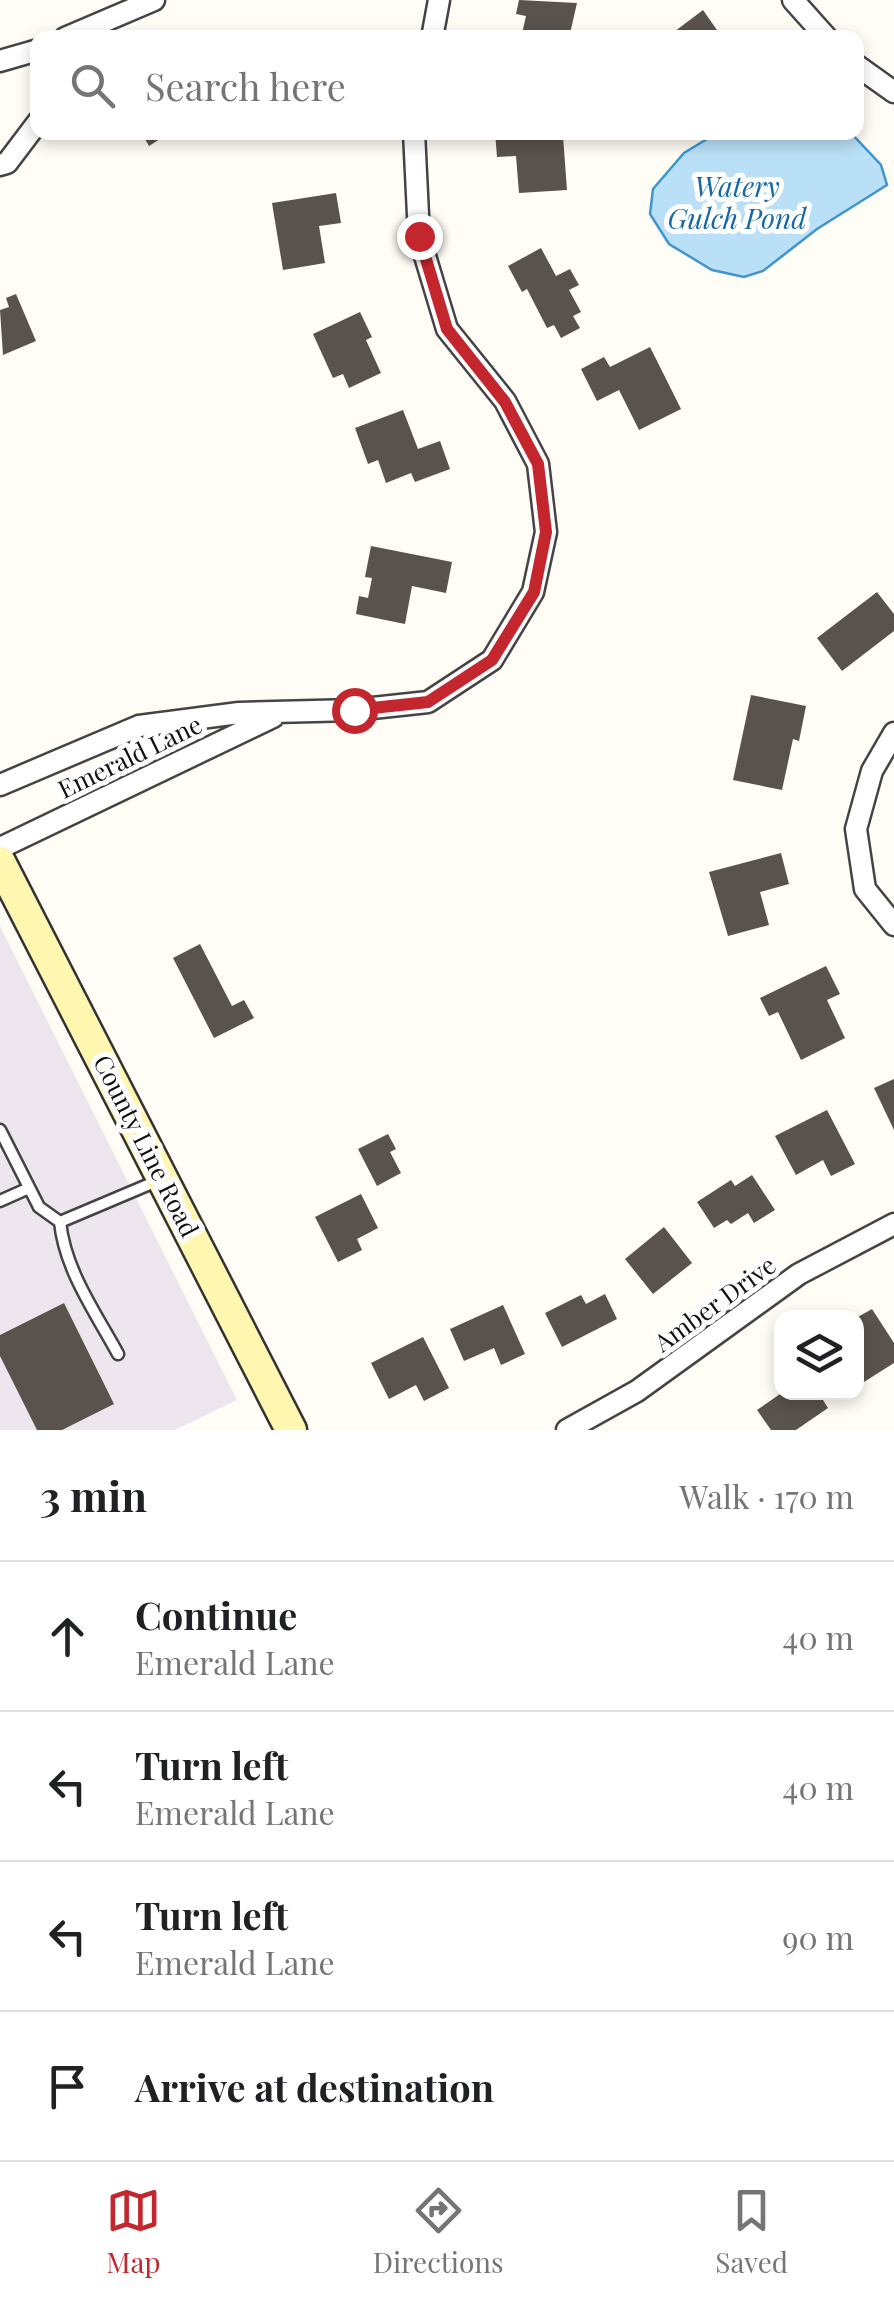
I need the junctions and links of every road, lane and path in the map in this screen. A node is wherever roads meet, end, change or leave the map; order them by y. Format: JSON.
{"nodes":[{"id":1,"x":154,"y":0,"type":"edge"},
{"id":2,"x":793,"y":0,"type":"edge"},
{"id":3,"x":436,"y":1,"type":"edge"},
{"id":4,"x":89,"y":30,"type":"edge"},
{"id":5,"x":433,"y":30,"type":"edge"},
{"id":6,"x":820,"y":30,"type":"edge"},
{"id":7,"x":30,"y":52,"type":"edge"},
{"id":8,"x":0,"y":61,"type":"edge"},
{"id":9,"x":864,"y":71,"type":"edge"},
{"id":10,"x":894,"y":92,"type":"edge"},
{"id":11,"x":30,"y":132,"type":"edge"},
{"id":12,"x":414,"y":140,"type":"edge"},
{"id":13,"x":0,"y":165,"type":"edge"},
{"id":14,"x":284,"y":712,"type":"junction"},
{"id":15,"x":894,"y":733,"type":"edge"},
{"id":16,"x":0,"y":785,"type":"edge"},
{"id":17,"x":0,"y":848,"type":"edge"},
{"id":18,"x":0,"y":862,"type":"edge"},
{"id":19,"x":894,"y":925,"type":"edge"},
{"id":20,"x":0,"y":1130,"type":"edge"},
{"id":21,"x":162,"y":1178,"type":"junction"},
{"id":22,"x":29,"y":1188,"type":"junction"},
{"id":23,"x":0,"y":1201,"type":"edge"},
{"id":24,"x":60,"y":1222,"type":"junction"},
{"id":25,"x":894,"y":1224,"type":"edge"},
{"id":26,"x":118,"y":1354,"type":"dead end"},
{"id":27,"x":291,"y":1430,"type":"edge"},
{"id":28,"x":568,"y":1430,"type":"edge"}],
"edges":[{"from":1,"to":4,"type":"street"},
{"from":2,"to":6,"type":"street"},
{"from":3,"to":5,"type":"street"},
{"from":7,"to":8,"type":"street"},
{"from":9,"to":10,"type":"street"},
{"from":11,"to":13,"type":"street"},
{"from":12,"to":14,"type":"street","name":"Emerald Lane"},
{"from":14,"to":16,"type":"street","name":"Emerald Lane"},
{"from":14,"to":17,"type":"street","name":"Emerald Lane"},
{"from":15,"to":19,"type":"street"},
{"from":18,"to":21,"type":"main road","name":"County Line Road"},
{"from":20,"to":22,"type":"lane"},
{"from":21,"to":24,"type":"lane"},
{"from":21,"to":27,"type":"main road","name":"County Line Road"},
{"from":22,"to":23,"type":"lane"},
{"from":22,"to":24,"type":"lane"},
{"from":24,"to":26,"type":"lane"},
{"from":25,"to":28,"type":"street","name":"Amber Drive"}]}
